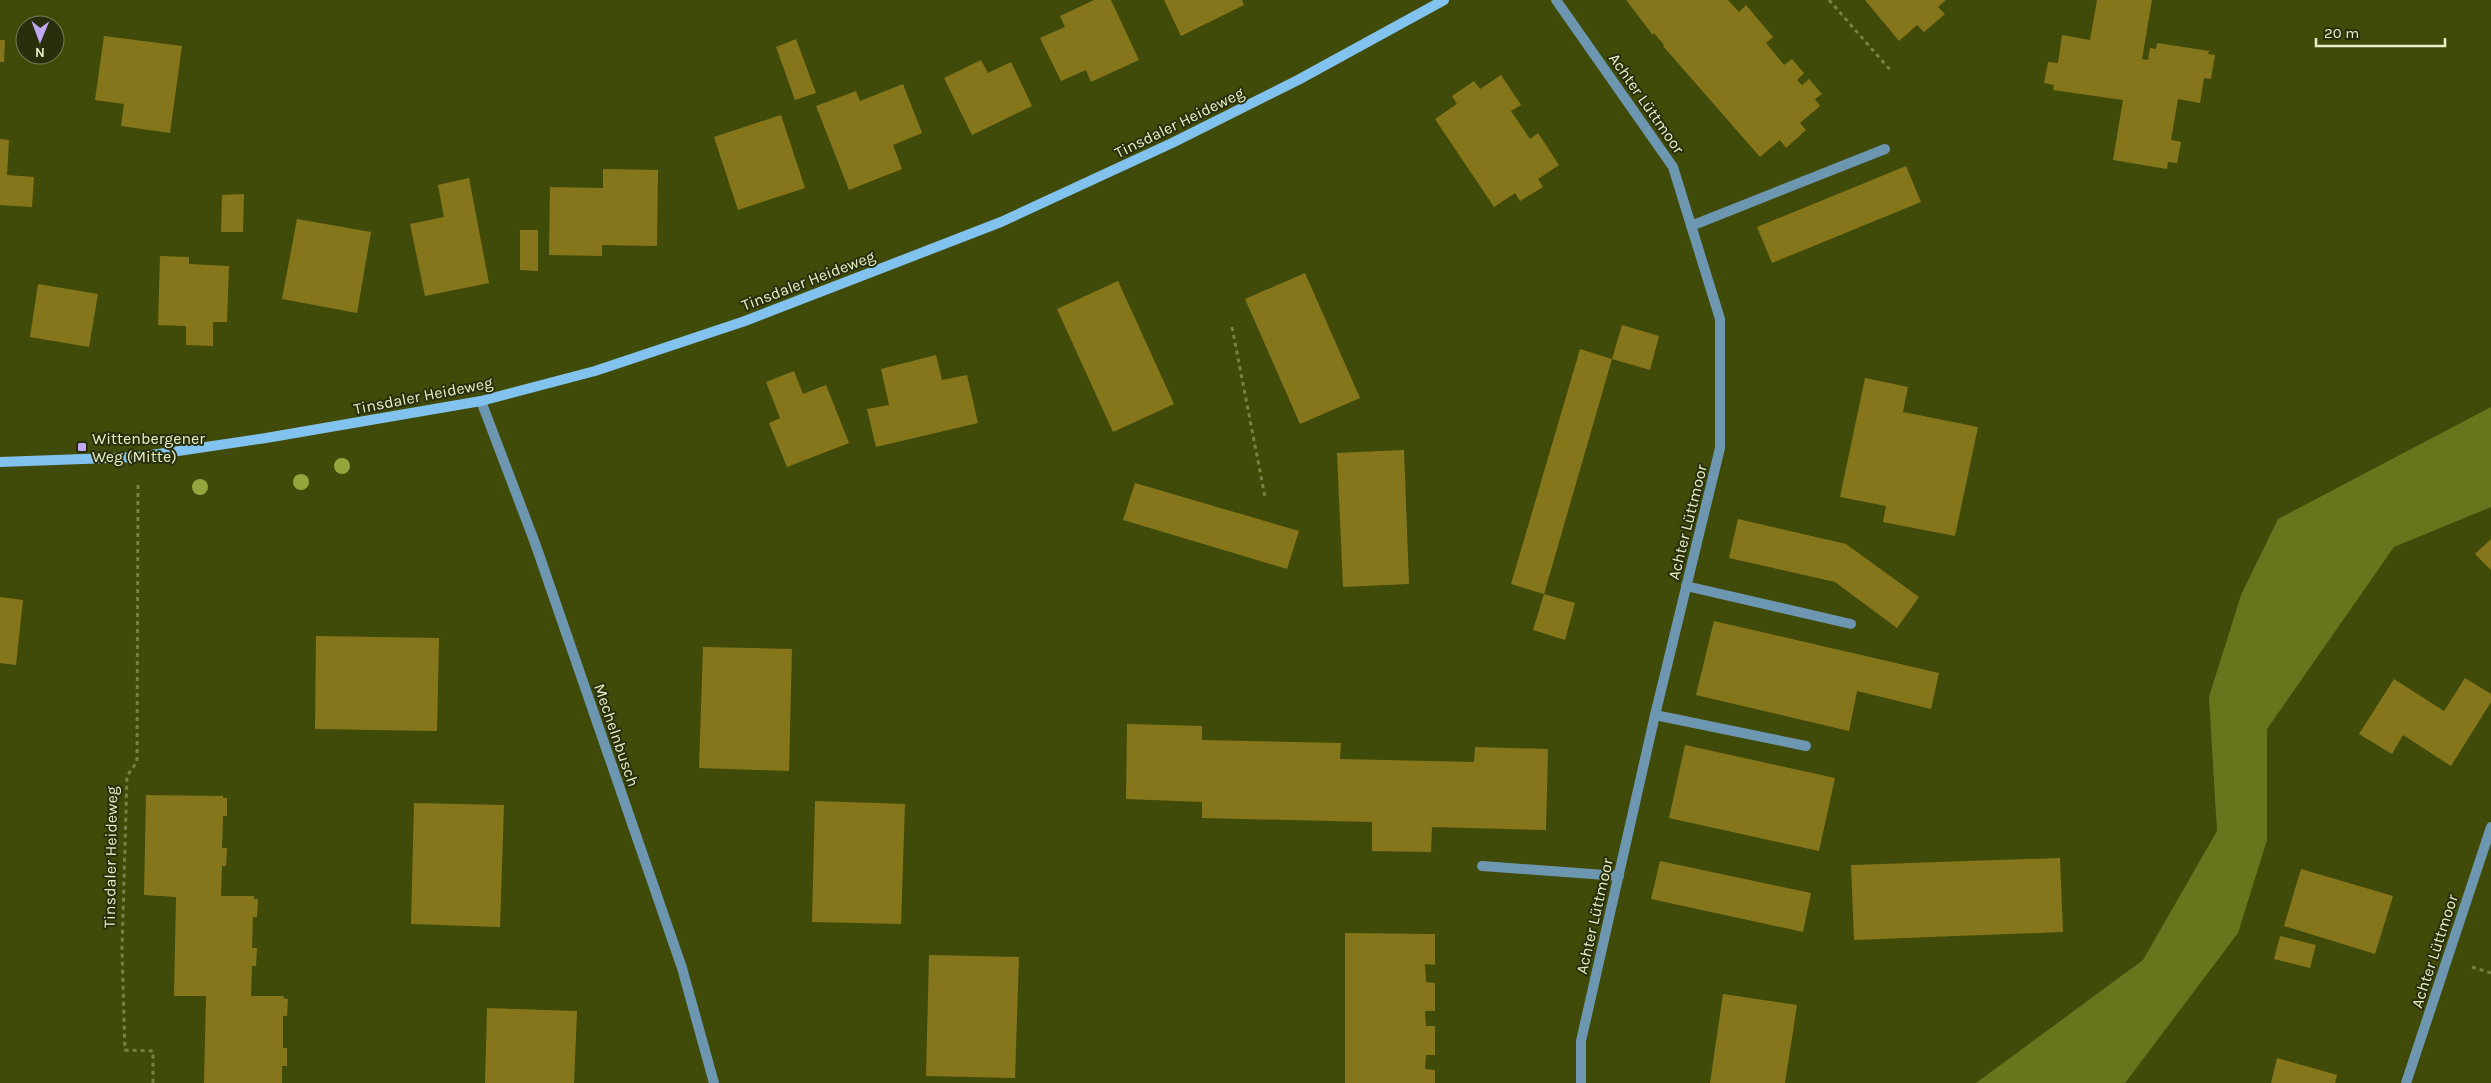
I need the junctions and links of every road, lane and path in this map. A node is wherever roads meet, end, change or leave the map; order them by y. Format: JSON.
{"nodes":[{"id":1,"x":1444,"y":0,"type":"edge"},
{"id":2,"x":1556,"y":0,"type":"edge"},
{"id":3,"x":1829,"y":0,"type":"edge"},
{"id":4,"x":1892,"y":72,"type":"dead end"},
{"id":5,"x":1885,"y":149,"type":"dead end"},
{"id":6,"x":1691,"y":226,"type":"junction"},
{"id":7,"x":1232,"y":327,"type":"dead end"},
{"id":8,"x":481,"y":401,"type":"junction"},
{"id":9,"x":138,"y":457,"type":"junction"},
{"id":10,"x":0,"y":462,"type":"edge"},
{"id":11,"x":1265,"y":497,"type":"dead end"},
{"id":12,"x":1686,"y":586,"type":"junction"},
{"id":13,"x":1851,"y":624,"type":"dead end"},
{"id":14,"x":1655,"y":715,"type":"junction"},
{"id":15,"x":1806,"y":746,"type":"dead end"},
{"id":16,"x":2491,"y":828,"type":"edge"},
{"id":17,"x":1482,"y":866,"type":"dead end"},
{"id":18,"x":1619,"y":876,"type":"junction"},
{"id":19,"x":153,"y":1083,"type":"edge"},
{"id":20,"x":714,"y":1083,"type":"edge"},
{"id":21,"x":1581,"y":1083,"type":"edge"},
{"id":22,"x":2406,"y":1083,"type":"edge"}],
"edges":[{"from":1,"to":8,"type":"street","name":"Tinsdaler Heideweg"},
{"from":2,"to":6,"type":"street","name":"Achter Lüttmoor"},
{"from":3,"to":4,"type":"path"},
{"from":5,"to":6,"type":"street"},
{"from":6,"to":12,"type":"street","name":"Achter Lüttmoor"},
{"from":7,"to":11,"type":"path"},
{"from":8,"to":9,"type":"street","name":"Tinsdaler Heideweg"},
{"from":8,"to":20,"type":"street","name":"Mechelnbusch"},
{"from":9,"to":10,"type":"street","name":"Tinsdaler Heideweg"},
{"from":9,"to":19,"type":"path","name":"Tinsdaler Heideweg"},
{"from":12,"to":13,"type":"street"},
{"from":12,"to":14,"type":"street","name":"Achter Lüttmoor"},
{"from":14,"to":15,"type":"street"},
{"from":14,"to":18,"type":"street","name":"Achter Lüttmoor"},
{"from":16,"to":22,"type":"street","name":"Achter Lüttmoor"},
{"from":17,"to":18,"type":"street"},
{"from":18,"to":21,"type":"street","name":"Achter Lüttmoor"}]}
